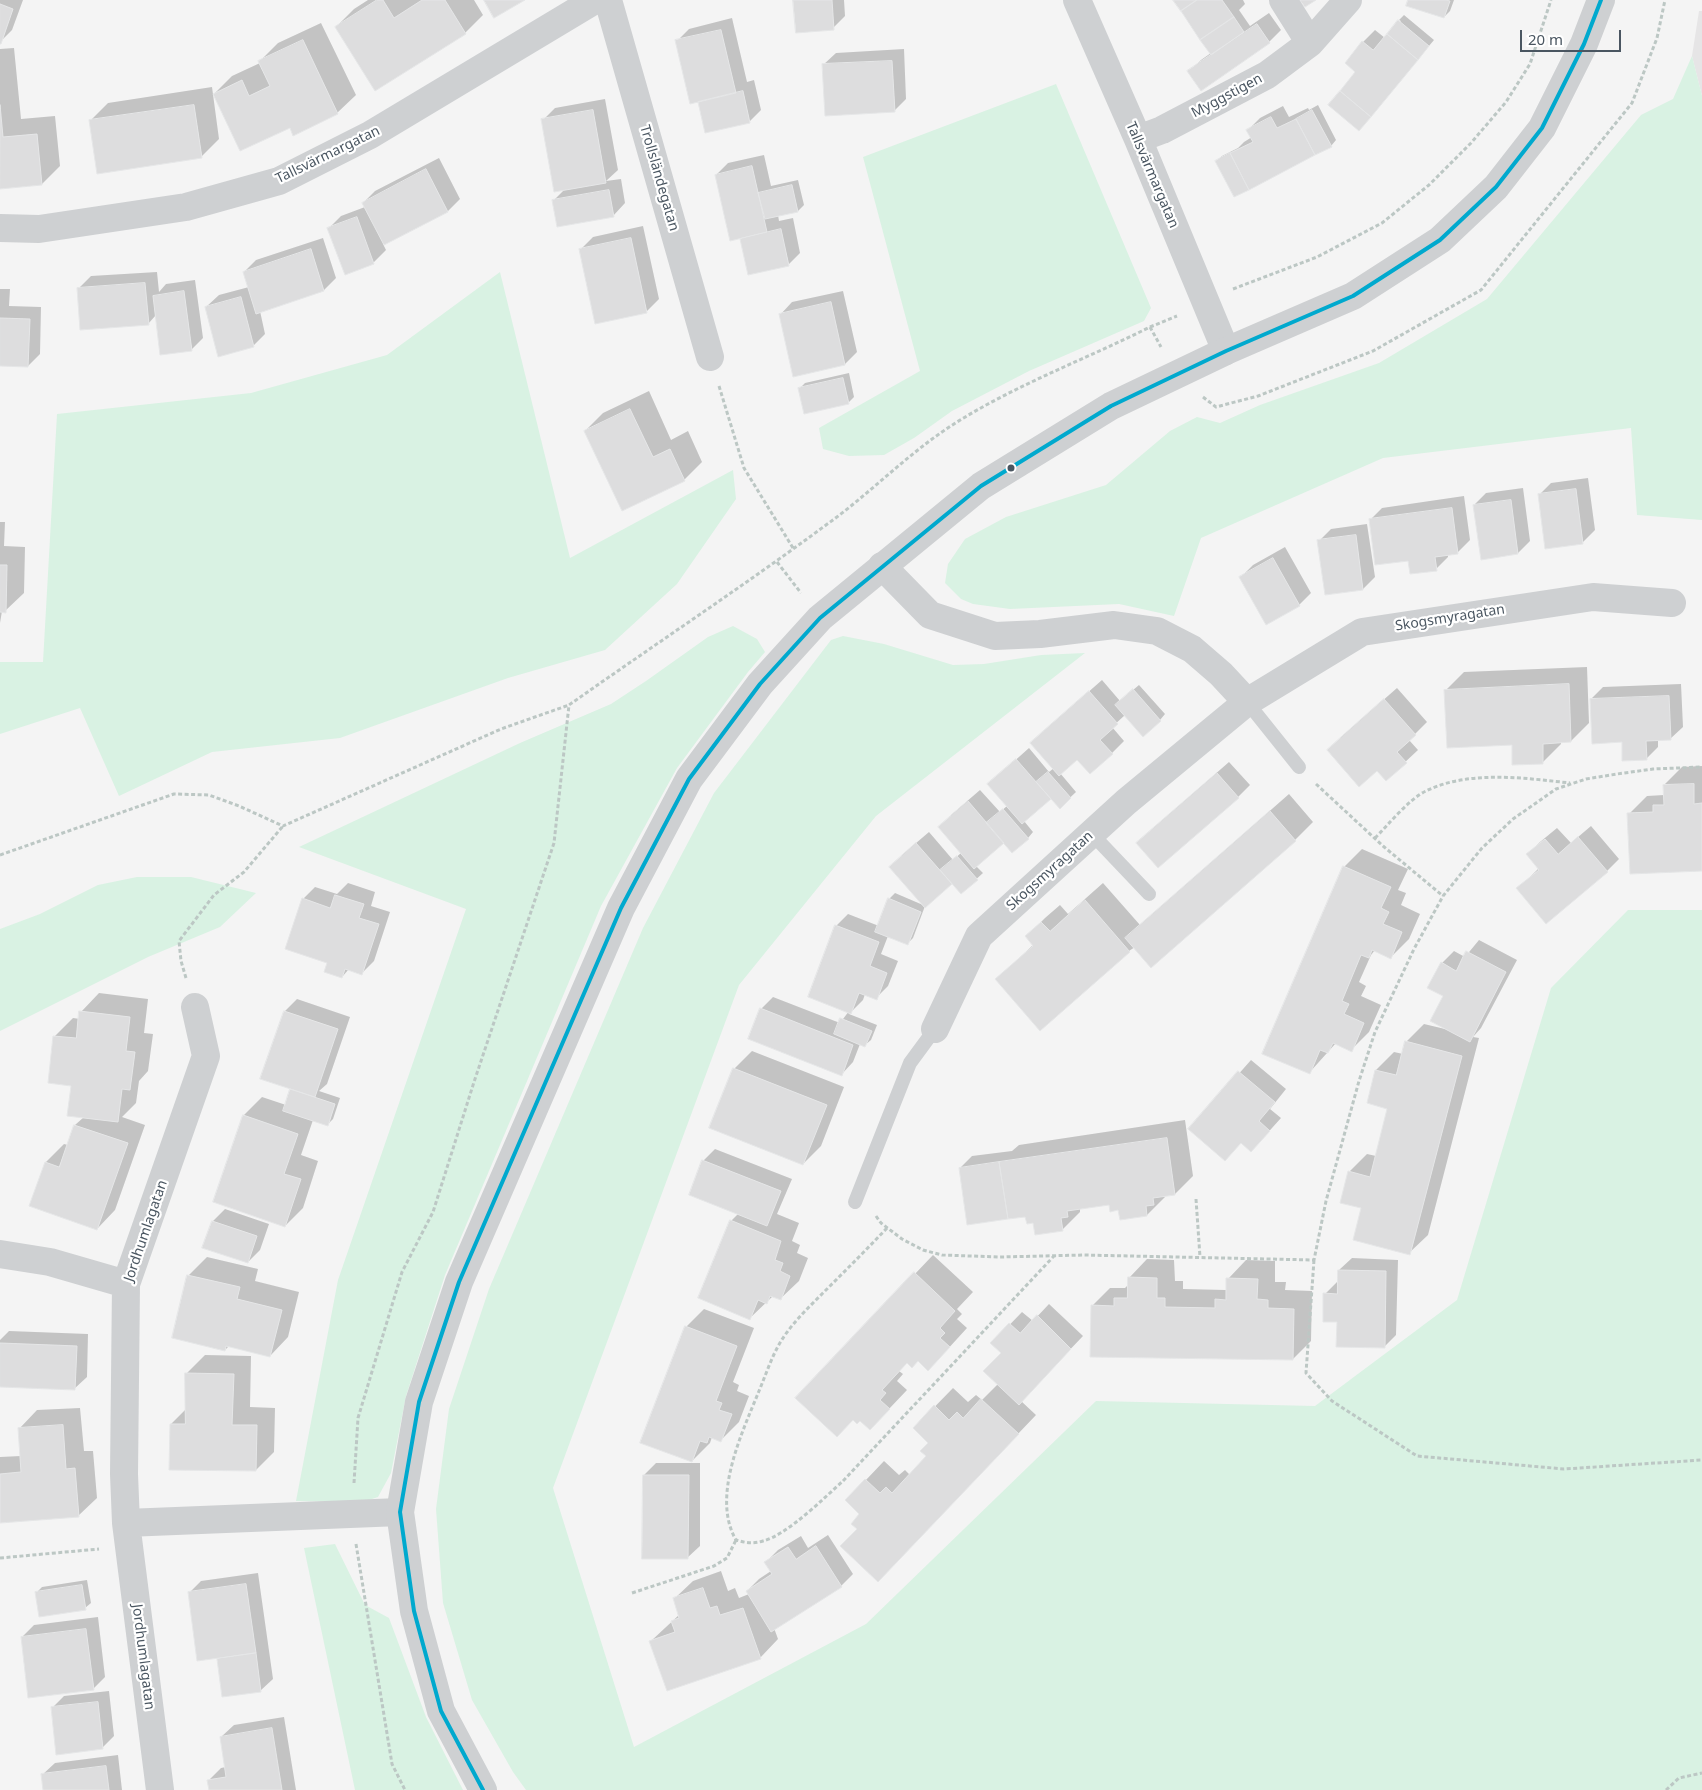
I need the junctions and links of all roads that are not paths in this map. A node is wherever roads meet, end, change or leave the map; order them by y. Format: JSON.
{"nodes":[{"id":1,"x":595,"y":0,"type":"edge"},
{"id":2,"x":608,"y":0,"type":"edge"},
{"id":3,"x":1077,"y":0,"type":"edge"},
{"id":4,"x":1283,"y":0,"type":"edge"},
{"id":5,"x":1348,"y":0,"type":"edge"},
{"id":6,"x":1601,"y":0,"type":"edge"},
{"id":7,"x":1310,"y":43,"type":"junction"},
{"id":8,"x":1138,"y":139,"type":"junction"},
{"id":9,"x":0,"y":228,"type":"edge"},
{"id":10,"x":1226,"y":351,"type":"junction"},
{"id":11,"x":710,"y":357,"type":"road end"},
{"id":12,"x":882,"y":566,"type":"junction"},
{"id":13,"x":1672,"y":603,"type":"dead end"},
{"id":14,"x":1246,"y":702,"type":"junction"},
{"id":15,"x":1299,"y":767,"type":"road end"},
{"id":16,"x":1091,"y":833,"type":"junction"},
{"id":17,"x":1149,"y":894,"type":"dead end"},
{"id":18,"x":195,"y":1007,"type":"road end"},
{"id":19,"x":935,"y":1029,"type":"joint"},
{"id":20,"x":857,"y":1197,"type":"road end"},
{"id":21,"x":0,"y":1254,"type":"edge"},
{"id":22,"x":126,"y":1284,"type":"junction"},
{"id":23,"x":400,"y":1512,"type":"junction"},
{"id":24,"x":126,"y":1523,"type":"junction"},
{"id":25,"x":160,"y":1790,"type":"edge"},
{"id":26,"x":483,"y":1790,"type":"edge"}],
"edges":[{"from":1,"to":9,"type":"street","name":"Tallsvärmargatan"},
{"from":2,"to":11,"type":"street","name":"Trollsländegatan"},
{"from":3,"to":8,"type":"street","name":"Tallsvärmargatan"},
{"from":4,"to":7,"type":"street"},
{"from":5,"to":7,"type":"street","name":"Myggstigen"},
{"from":6,"to":10,"type":"street"},
{"from":7,"to":8,"type":"street","name":"Myggstigen"},
{"from":8,"to":10,"type":"street","name":"Tallsvärmargatan"},
{"from":10,"to":12,"type":"street"},
{"from":12,"to":14,"type":"street"},
{"from":12,"to":23,"type":"street"},
{"from":13,"to":14,"type":"street","name":"Skogsmyragatan"},
{"from":14,"to":15,"type":"lane"},
{"from":14,"to":16,"type":"street","name":"Skogsmyragatan"},
{"from":16,"to":17,"type":"lane"},
{"from":16,"to":19,"type":"street","name":"Skogsmyragatan"},
{"from":18,"to":22,"type":"street","name":"Jordhumlagatan"},
{"from":19,"to":20,"type":"lane"},
{"from":21,"to":22,"type":"street"},
{"from":22,"to":24,"type":"street","name":"Jordhumlagatan"},
{"from":23,"to":24,"type":"street"},
{"from":23,"to":26,"type":"street"},
{"from":24,"to":25,"type":"street","name":"Jordhumlagatan"}]}
